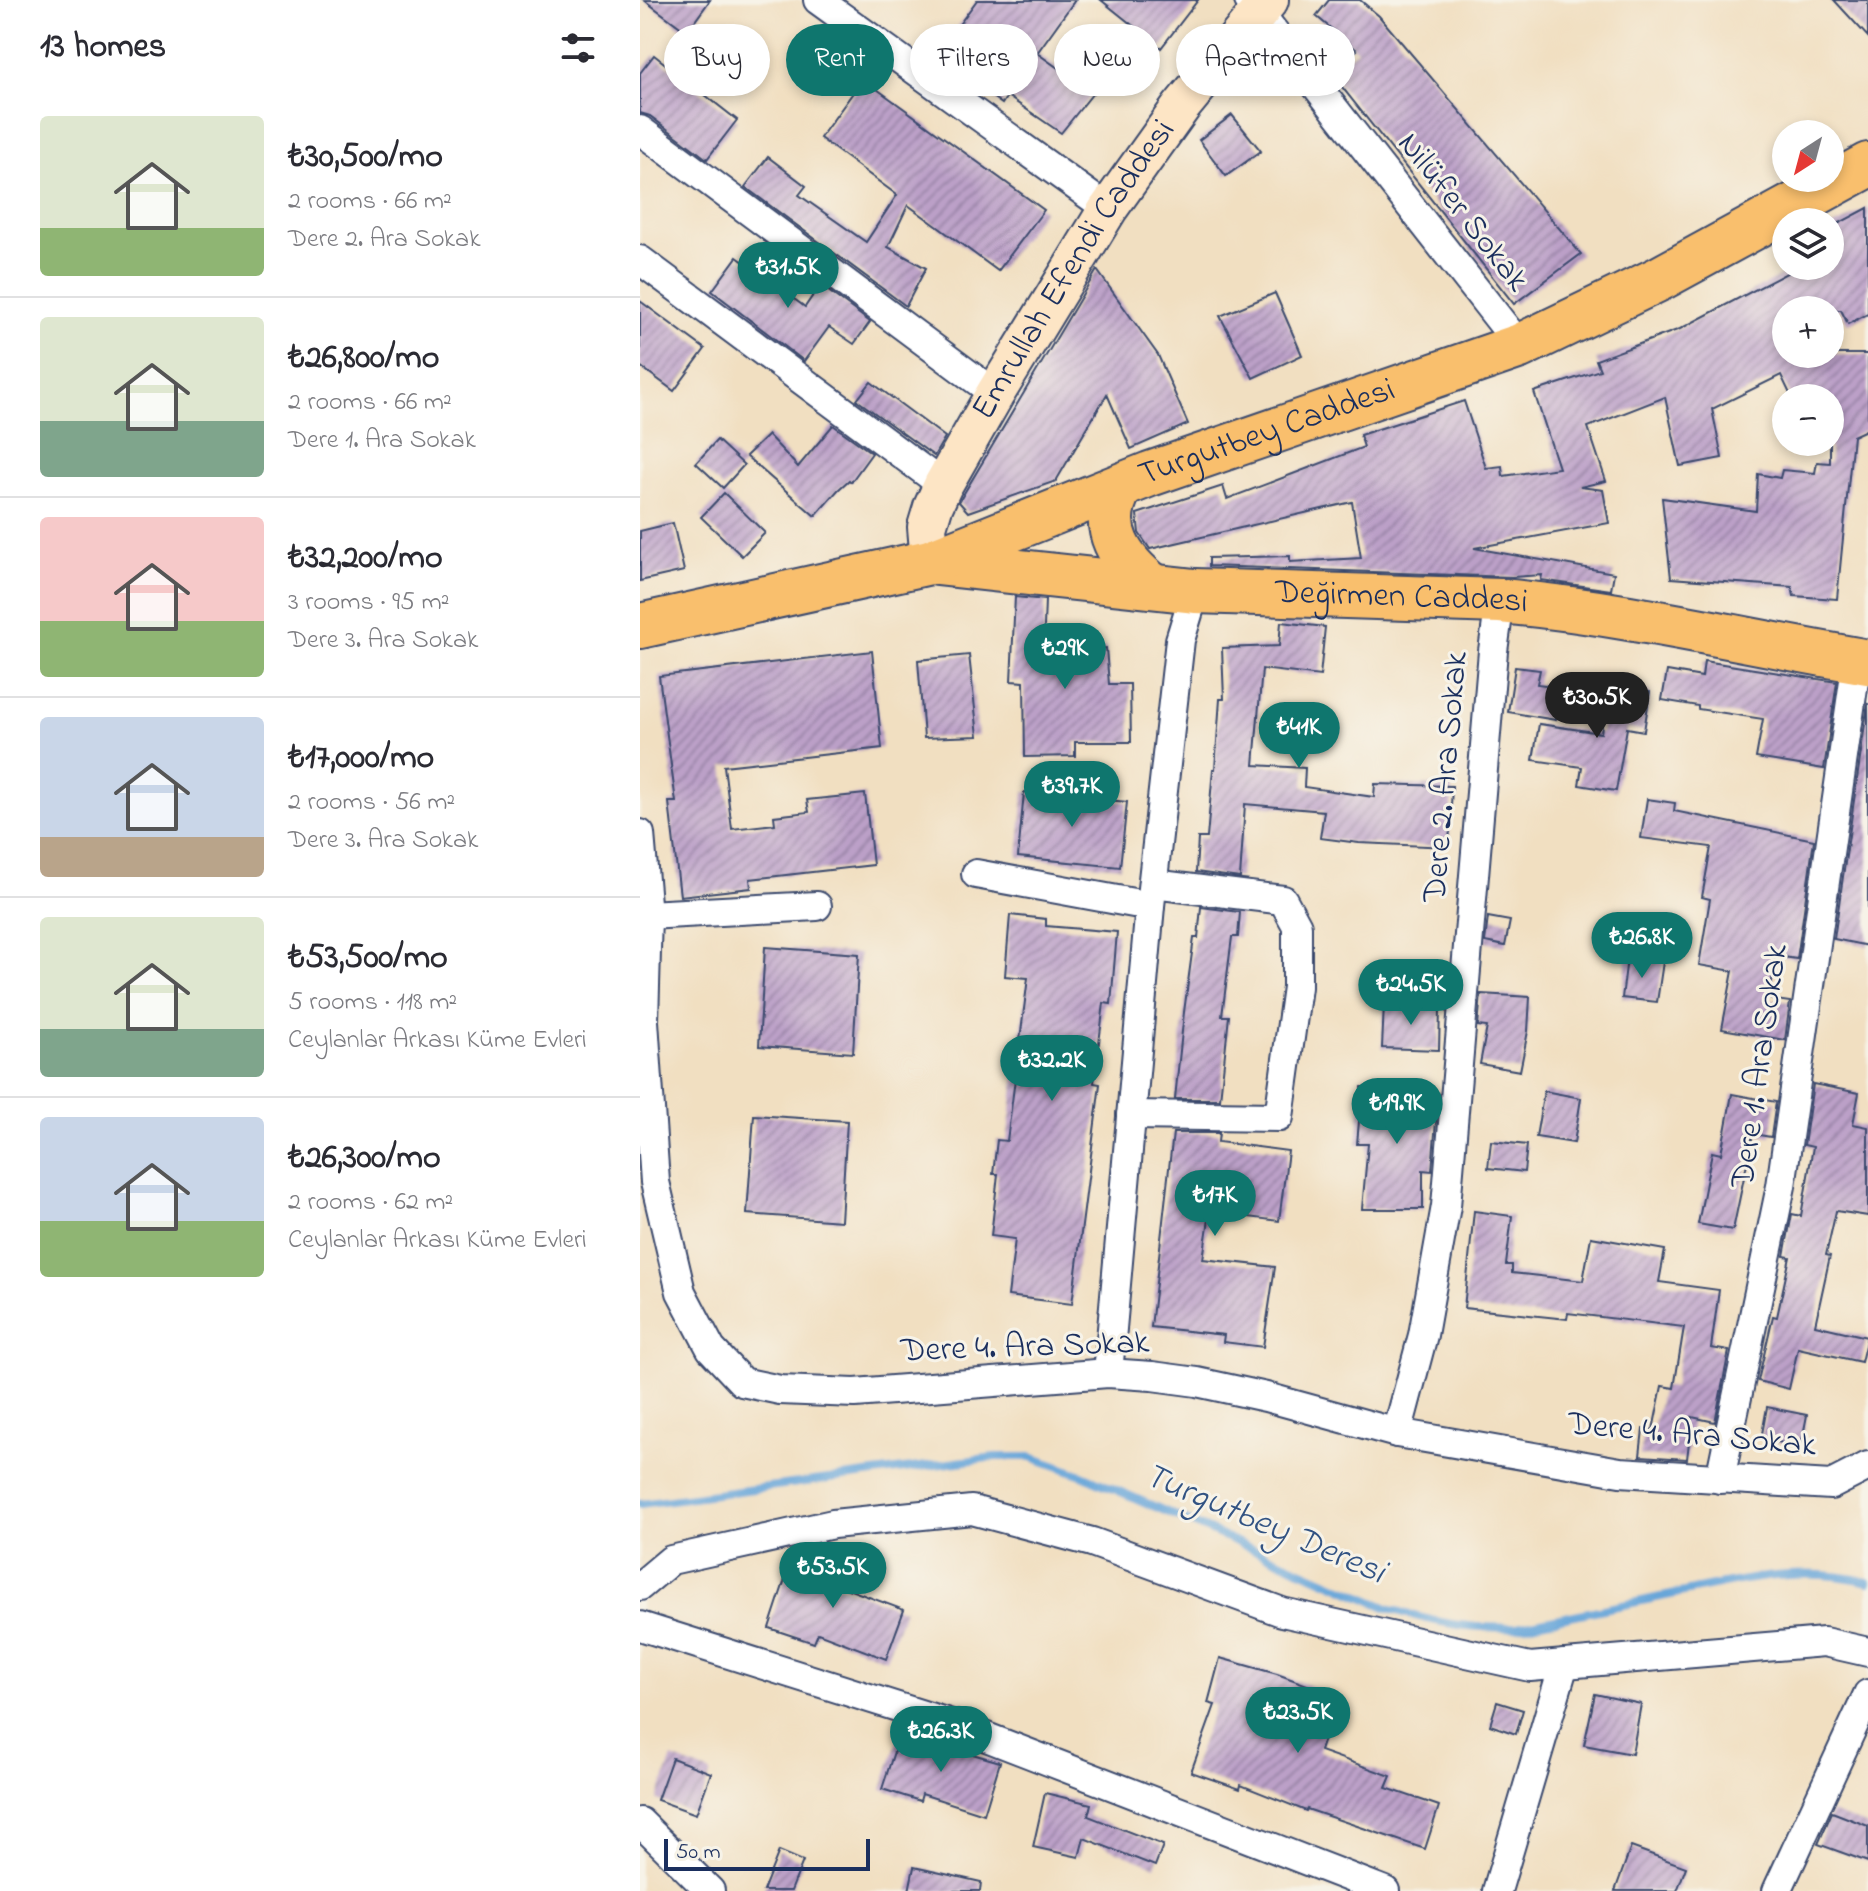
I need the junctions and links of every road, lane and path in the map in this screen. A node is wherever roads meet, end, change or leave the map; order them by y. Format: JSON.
{"nodes":[{"id":1,"x":818,"y":0,"type":"edge"},
{"id":2,"x":1259,"y":4,"type":"edge"},
{"id":3,"x":640,"y":130,"type":"edge"},
{"id":4,"x":1868,"y":165,"type":"edge"},
{"id":5,"x":1108,"y":209,"type":"junction"},
{"id":6,"x":640,"y":260,"type":"edge"},
{"id":7,"x":1520,"y":346,"type":"junction"},
{"id":8,"x":995,"y":394,"type":"junction"},
{"id":9,"x":943,"y":485,"type":"junction"},
{"id":10,"x":1120,"y":488,"type":"junction"},
{"id":11,"x":930,"y":562,"type":"junction"},
{"id":12,"x":1174,"y":589,"type":"junction"},
{"id":13,"x":1500,"y":601,"type":"junction"},
{"id":14,"x":640,"y":626,"type":"edge"},
{"id":15,"x":1862,"y":661,"type":"edge"},
{"id":16,"x":640,"y":834,"type":"edge"},
{"id":17,"x":976,"y":874,"type":"dead end"},
{"id":18,"x":1152,"y":895,"type":"junction"},
{"id":19,"x":817,"y":906,"type":"dead end"},
{"id":20,"x":647,"y":915,"type":"junction"},
{"id":21,"x":1131,"y":1115,"type":"junction"},
{"id":22,"x":1108,"y":1373,"type":"junction"},
{"id":23,"x":1397,"y":1433,"type":"junction"},
{"id":24,"x":1868,"y":1466,"type":"edge"},
{"id":25,"x":1720,"y":1479,"type":"junction"},
{"id":26,"x":640,"y":1586,"type":"edge"},
{"id":27,"x":640,"y":1626,"type":"edge"},
{"id":28,"x":1868,"y":1652,"type":"edge"},
{"id":29,"x":1564,"y":1664,"type":"junction"},
{"id":30,"x":1868,"y":1694,"type":"edge"},
{"id":31,"x":640,"y":1822,"type":"edge"},
{"id":32,"x":710,"y":1891,"type":"edge"},
{"id":33,"x":1385,"y":1891,"type":"edge"},
{"id":34,"x":1497,"y":1891,"type":"edge"},
{"id":35,"x":1777,"y":1891,"type":"edge"}],
"edges":[{"from":1,"to":5,"type":"street"},
{"from":2,"to":5,"type":"main road","name":"Emrullah Efendi Caddesi"},
{"from":2,"to":7,"type":"street","name":"Nilüfer Sokak"},
{"from":3,"to":8,"type":"street"},
{"from":4,"to":7,"type":"main road","name":"Turgutbey Caddesi"},
{"from":5,"to":8,"type":"main road","name":"Emrullah Efendi Caddesi"},
{"from":6,"to":9,"type":"street"},
{"from":7,"to":10,"type":"main road","name":"Turgutbey Caddesi"},
{"from":8,"to":9,"type":"main road","name":"Emrullah Efendi Caddesi"},
{"from":9,"to":11,"type":"main road","name":"Emrullah Efendi Caddesi"},
{"from":10,"to":11,"type":"main road","name":"Turgutbey Caddesi"},
{"from":10,"to":12,"type":"main road"},
{"from":11,"to":12,"type":"main road","name":"Değirmen Caddesi"},
{"from":11,"to":14,"type":"main road","name":"Turgutbey Caddesi"},
{"from":12,"to":13,"type":"main road","name":"Değirmen Caddesi"},
{"from":12,"to":18,"type":"street"},
{"from":13,"to":15,"type":"main road","name":"Değirmen Caddesi"},
{"from":13,"to":23,"type":"street","name":"Dere 2. Ara Sokak"},
{"from":15,"to":25,"type":"street","name":"Dere 1. Ara Sokak"},
{"from":16,"to":20,"type":"street","name":"Dere 4. Ara Sokak"},
{"from":17,"to":18,"type":"street"},
{"from":18,"to":21,"type":"street"},
{"from":18,"to":21,"type":"street"},
{"from":19,"to":20,"type":"street"},
{"from":20,"to":22,"type":"street","name":"Dere 4. Ara Sokak"},
{"from":21,"to":22,"type":"street"},
{"from":22,"to":23,"type":"street","name":"Dere 4. Ara Sokak"},
{"from":23,"to":25,"type":"street","name":"Dere 4. Ara Sokak"},
{"from":24,"to":25,"type":"street","name":"Dere 4. Ara Sokak"},
{"from":26,"to":29,"type":"street"},
{"from":27,"to":33,"type":"street"},
{"from":28,"to":29,"type":"street"},
{"from":29,"to":34,"type":"street"},
{"from":30,"to":35,"type":"street"},
{"from":31,"to":32,"type":"street"}]}
